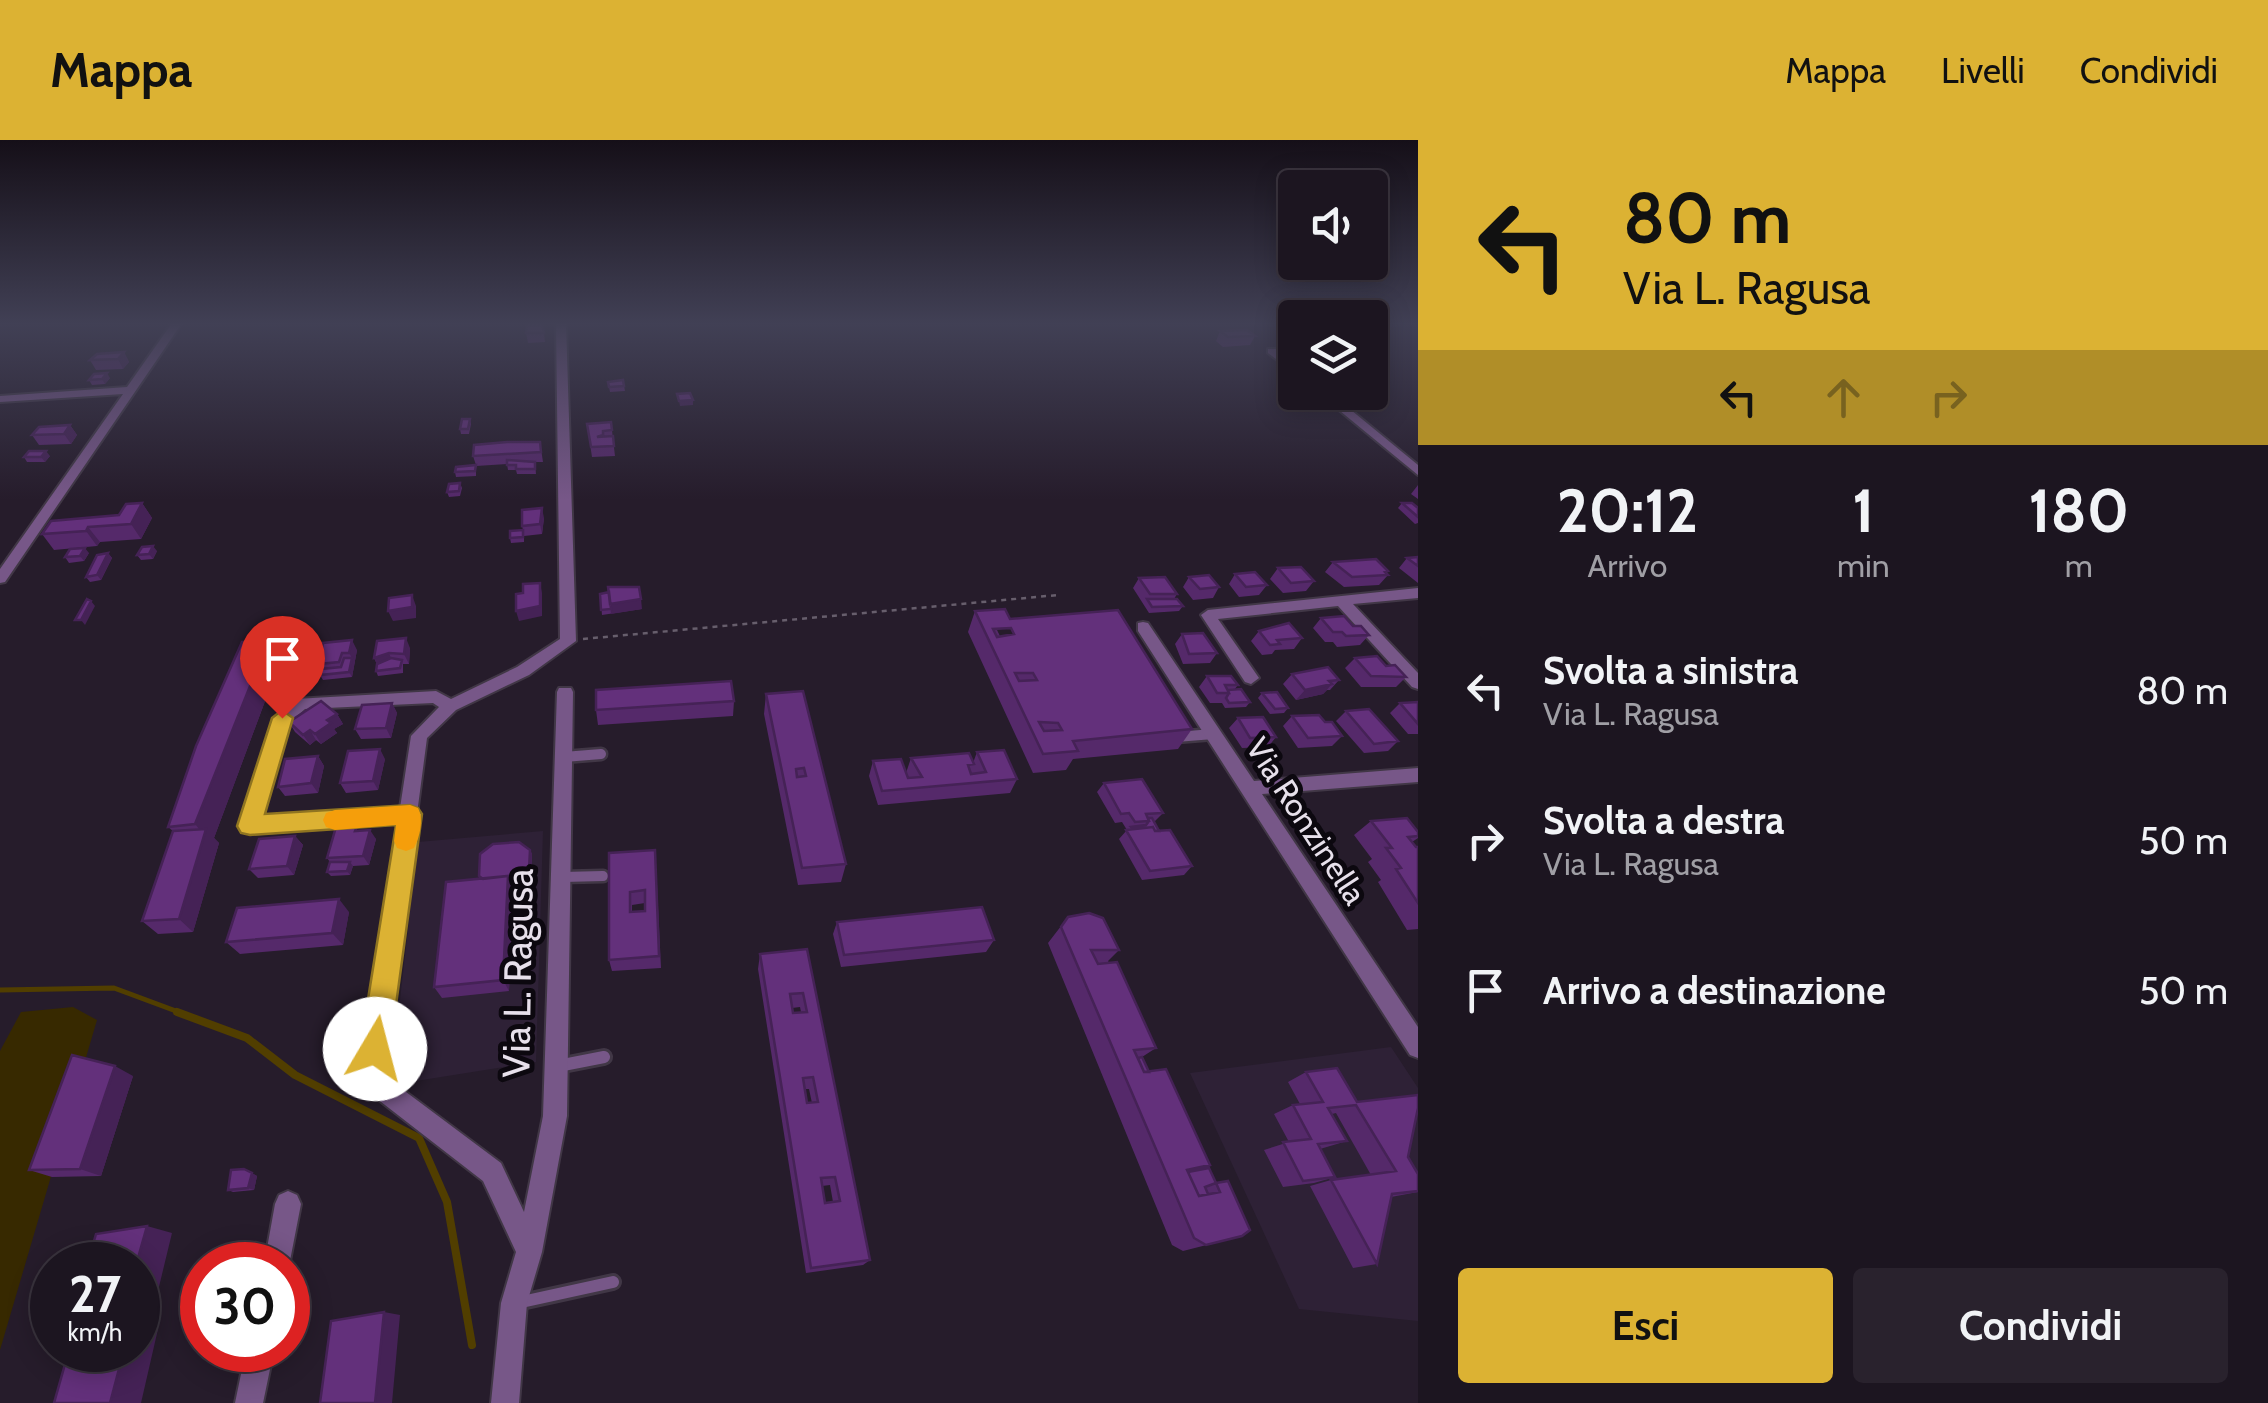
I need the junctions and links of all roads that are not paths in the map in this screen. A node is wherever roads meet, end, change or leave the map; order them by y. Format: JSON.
{"nodes":[{"id":1,"x":137,"y":382,"type":"edge"},
{"id":2,"x":562,"y":382,"type":"edge"},
{"id":3,"x":131,"y":390,"type":"junction"},
{"id":4,"x":0,"y":399,"type":"edge"},
{"id":5,"x":1344,"y":410,"type":"edge"},
{"id":6,"x":1418,"y":471,"type":"edge"},
{"id":7,"x":0,"y":579,"type":"edge"},
{"id":8,"x":1418,"y":593,"type":"edge"},
{"id":9,"x":1342,"y":601,"type":"junction"},
{"id":10,"x":1146,"y":640,"type":"dead end"},
{"id":11,"x":1251,"y":678,"type":"dead end"},
{"id":12,"x":1418,"y":684,"type":"edge"},
{"id":13,"x":564,"y":692,"type":"dead end"},
{"id":14,"x":450,"y":706,"type":"junction"},
{"id":15,"x":1213,"y":734,"type":"junction"},
{"id":16,"x":1162,"y":738,"type":"edge"},
{"id":17,"x":601,"y":754,"type":"dead end"},
{"id":18,"x":563,"y":757,"type":"junction"},
{"id":19,"x":1418,"y":775,"type":"edge"},
{"id":20,"x":1258,"y":787,"type":"dead end"},
{"id":21,"x":410,"y":814,"type":"junction"},
{"id":22,"x":604,"y":876,"type":"edge"},
{"id":23,"x":560,"y":877,"type":"junction"},
{"id":24,"x":1418,"y":1046,"type":"edge"},
{"id":25,"x":604,"y":1057,"type":"dead end"},
{"id":26,"x":556,"y":1066,"type":"junction"},
{"id":27,"x":288,"y":1204,"type":"dead end"},
{"id":28,"x":281,"y":1242,"type":"edge"},
{"id":29,"x":528,"y":1252,"type":"junction"},
{"id":30,"x":613,"y":1282,"type":"dead end"},
{"id":31,"x":514,"y":1303,"type":"junction"},
{"id":32,"x":256,"y":1372,"type":"edge"},
{"id":33,"x":250,"y":1403,"type":"edge"},
{"id":34,"x":505,"y":1403,"type":"edge"}],
"edges":[{"from":1,"to":3,"type":"street"},
{"from":2,"to":14,"type":"street"},
{"from":3,"to":4,"type":"street"},
{"from":3,"to":7,"type":"street"},
{"from":5,"to":6,"type":"street"},
{"from":8,"to":9,"type":"street"},
{"from":9,"to":11,"type":"street"},
{"from":9,"to":12,"type":"street"},
{"from":10,"to":15,"type":"street","name":"Via Ronzinella"},
{"from":13,"to":18,"type":"street","name":"Via L. Ragusa"},
{"from":14,"to":21,"type":"street"},
{"from":14,"to":21,"type":"street"},
{"from":15,"to":16,"type":"lane"},
{"from":15,"to":24,"type":"street","name":"Via Ronzinella"},
{"from":17,"to":18,"type":"lane"},
{"from":18,"to":23,"type":"street","name":"Via L. Ragusa"},
{"from":19,"to":20,"type":"street"},
{"from":21,"to":29,"type":"street"},
{"from":22,"to":23,"type":"lane"},
{"from":23,"to":26,"type":"street","name":"Via L. Ragusa"},
{"from":25,"to":26,"type":"lane"},
{"from":26,"to":29,"type":"street","name":"Via L. Ragusa"},
{"from":27,"to":28,"type":"street"},
{"from":29,"to":31,"type":"street","name":"Via L. Ragusa"},
{"from":30,"to":31,"type":"lane"},
{"from":31,"to":34,"type":"street","name":"Via L. Ragusa"},
{"from":32,"to":33,"type":"street"}]}
